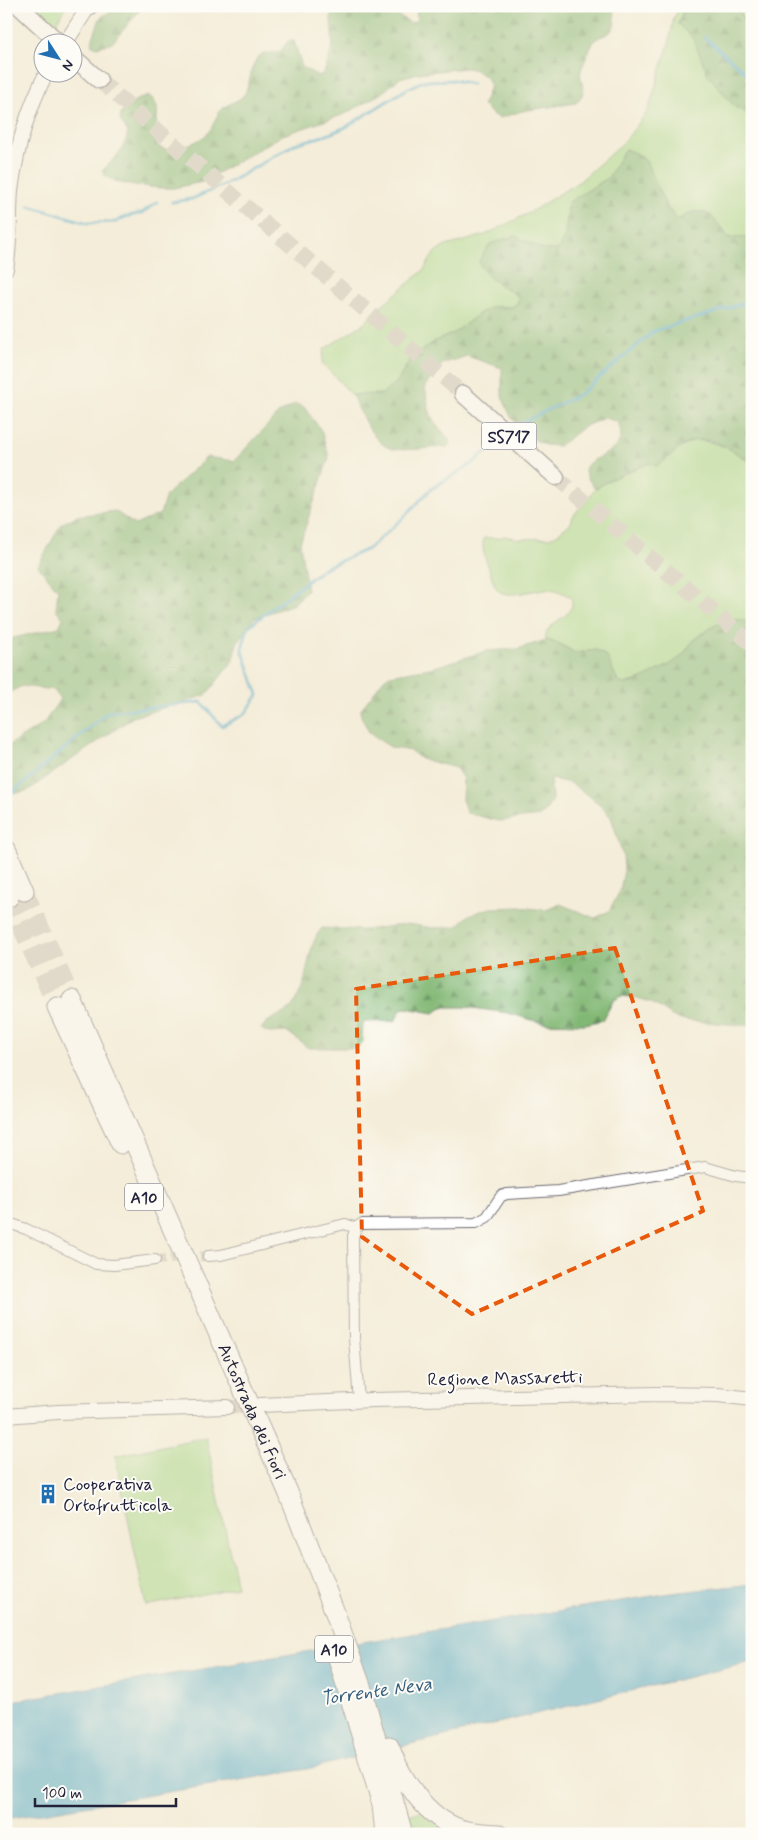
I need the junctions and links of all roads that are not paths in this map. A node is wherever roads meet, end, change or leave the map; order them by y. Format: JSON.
{"nodes":[{"id":1,"x":20,"y":7,"type":"edge"},
{"id":2,"x":88,"y":7,"type":"edge"},
{"id":3,"x":47,"y":32,"type":"edge"},
{"id":4,"x":72,"y":32,"type":"edge"},
{"id":5,"x":82,"y":64,"type":"edge"},
{"id":6,"x":99,"y":80,"type":"tunnel mouth"},
{"id":7,"x":43,"y":82,"type":"edge"},
{"id":8,"x":6,"y":269,"type":"edge"},
{"id":9,"x":463,"y":394,"type":"tunnel mouth"},
{"id":10,"x":556,"y":477,"type":"tunnel mouth"},
{"id":11,"x":6,"y":849,"type":"edge"},
{"id":12,"x":13,"y":893,"type":"tunnel mouth"},
{"id":13,"x":64,"y":1004,"type":"tunnel mouth"},
{"id":14,"x":752,"y":1178,"type":"edge"},
{"id":15,"x":6,"y":1222,"type":"edge"},
{"id":16,"x":356,"y":1228,"type":"junction"},
{"id":17,"x":208,"y":1256,"type":"tunnel mouth"},
{"id":18,"x":155,"y":1260,"type":"tunnel mouth"},
{"id":19,"x":752,"y":1399,"type":"edge"},
{"id":20,"x":359,"y":1401,"type":"junction"},
{"id":21,"x":260,"y":1405,"type":"tunnel mouth"},
{"id":22,"x":227,"y":1407,"type":"tunnel mouth"},
{"id":23,"x":6,"y":1416,"type":"edge"},
{"id":24,"x":282,"y":1494,"type":"junction"},
{"id":25,"x":361,"y":1686,"type":"junction"},
{"id":26,"x":388,"y":1804,"type":"junction"},
{"id":27,"x":385,"y":1834,"type":"edge"},
{"id":28,"x":390,"y":1834,"type":"edge"},
{"id":29,"x":402,"y":1834,"type":"edge"},
{"id":30,"x":498,"y":1834,"type":"edge"}],
"edges":[{"from":1,"to":3,"type":"main road"},
{"from":2,"to":4,"type":"street"},
{"from":5,"to":6,"type":"main road"},
{"from":7,"to":8,"type":"street"},
{"from":9,"to":10,"type":"main road","number":"SS717"},
{"from":11,"to":12,"type":"highway"},
{"from":13,"to":24,"type":"highway","name":"Autostrada dei Fiori","number":"A10"},
{"from":14,"to":16,"type":"street"},
{"from":15,"to":18,"type":"street"},
{"from":16,"to":17,"type":"street"},
{"from":16,"to":20,"type":"street"},
{"from":19,"to":20,"type":"street","name":"Regione Massaretti"},
{"from":20,"to":21,"type":"street","name":"Regione Massaretti"},
{"from":22,"to":23,"type":"street"},
{"from":24,"to":25,"type":"highway","name":"Autostrada dei Fiori","number":"A10"},
{"from":24,"to":26,"type":"highway","name":"Autostrada dei Fiori","number":"A10"},
{"from":25,"to":26,"type":"highway","name":"Autostrada dei Fiori","number":"A10"},
{"from":25,"to":30,"type":"highway"},
{"from":26,"to":27,"type":"highway"},
{"from":26,"to":28,"type":"highway","name":"Autostrada dei Fiori","number":"A10"},
{"from":26,"to":29,"type":"highway","name":"Autostrada dei Fiori","number":"A10"}]}
